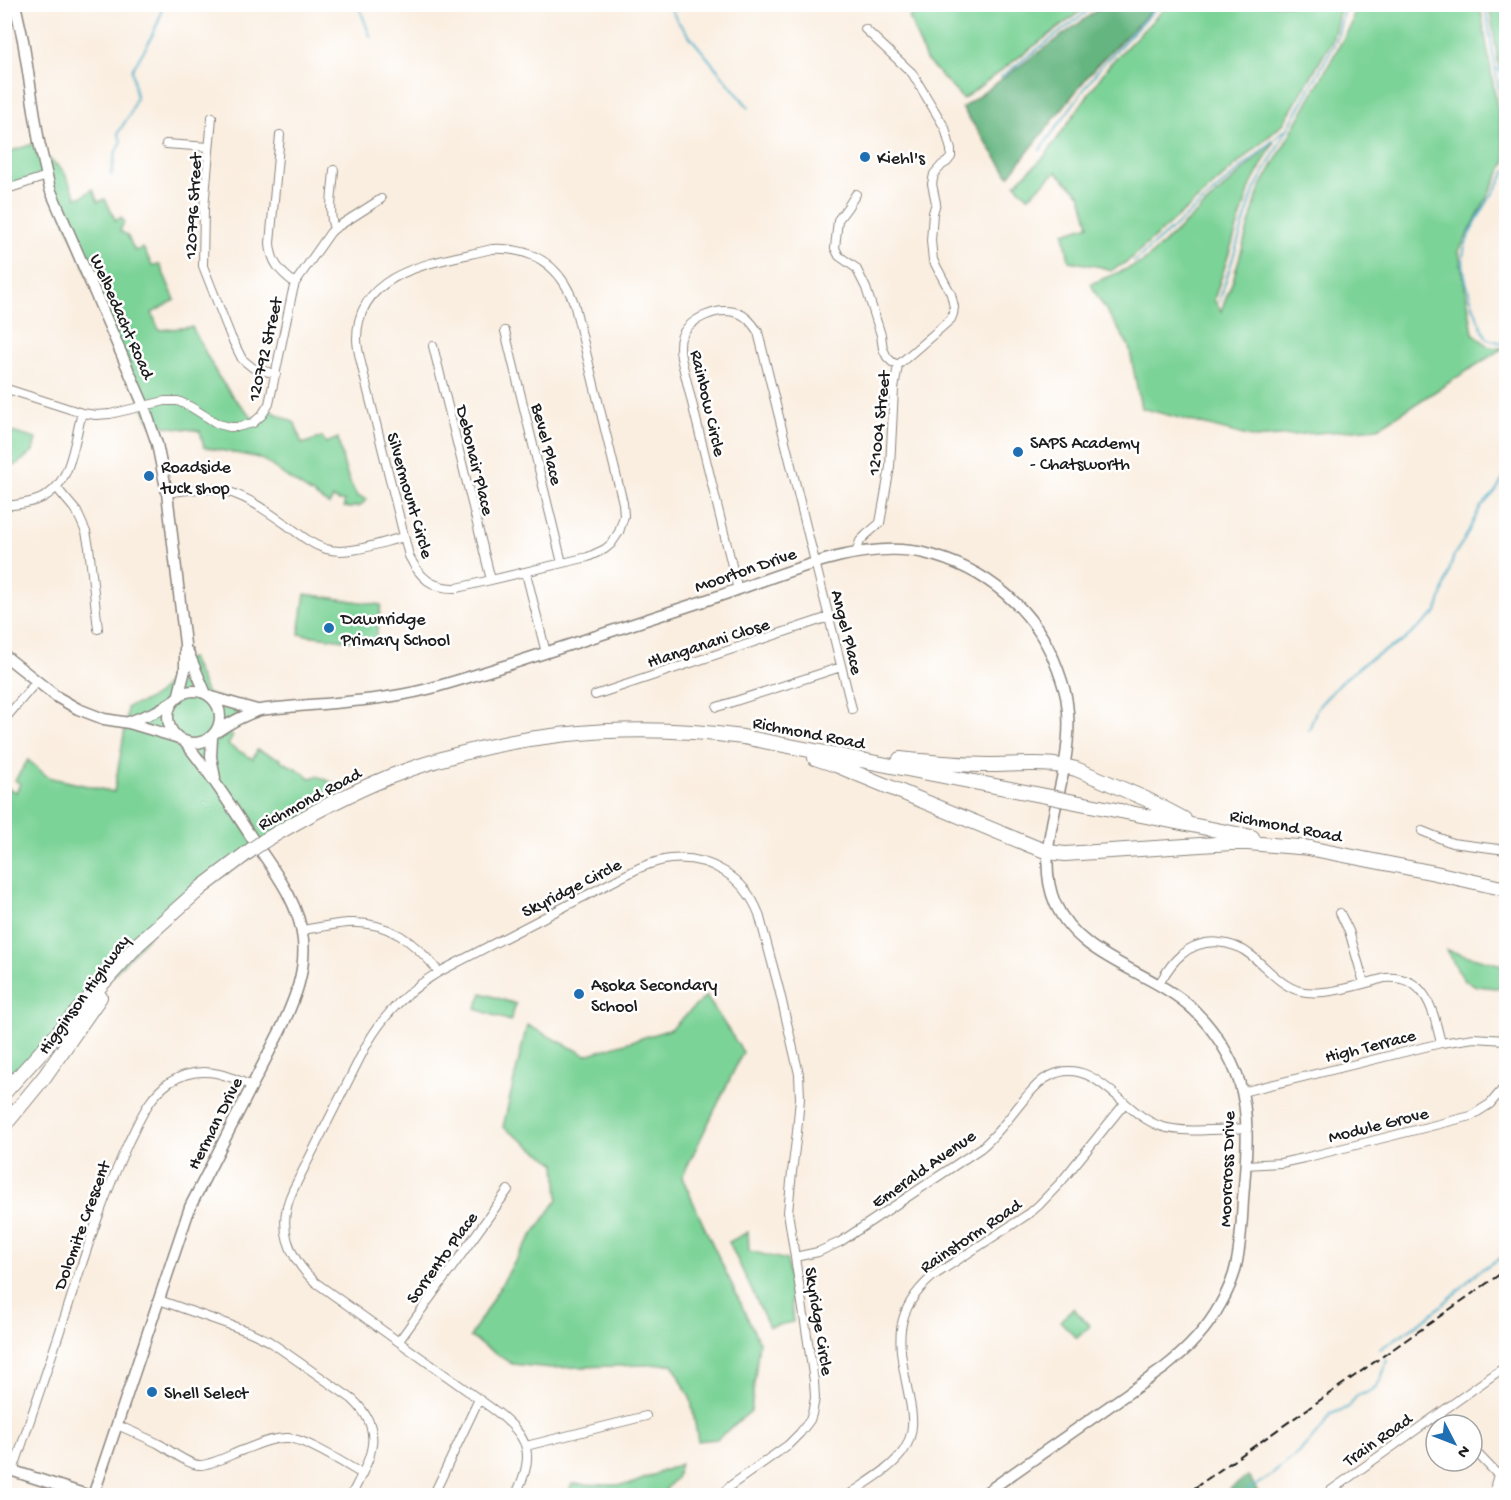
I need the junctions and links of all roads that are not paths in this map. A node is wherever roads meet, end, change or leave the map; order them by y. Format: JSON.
{"nodes":[{"id":1,"x":15,"y":4,"type":"edge"},
{"id":2,"x":865,"y":29,"type":"dead end"},
{"id":3,"x":212,"y":117,"type":"dead end"},
{"id":4,"x":280,"y":135,"type":"dead end"},
{"id":5,"x":166,"y":144,"type":"dead end"},
{"id":6,"x":209,"y":147,"type":"junction"},
{"id":7,"x":334,"y":170,"type":"dead end"},
{"id":8,"x":46,"y":176,"type":"junction"},
{"id":9,"x":4,"y":190,"type":"edge"},
{"id":10,"x":856,"y":194,"type":"dead end"},
{"id":11,"x":381,"y":200,"type":"dead end"},
{"id":12,"x":334,"y":229,"type":"junction"},
{"id":13,"x":296,"y":282,"type":"junction"},
{"id":14,"x":505,"y":331,"type":"dead end"},
{"id":15,"x":433,"y":346,"type":"dead end"},
{"id":16,"x":898,"y":365,"type":"junction"},
{"id":17,"x":276,"y":374,"type":"junction"},
{"id":18,"x":4,"y":388,"type":"edge"},
{"id":19,"x":144,"y":406,"type":"junction"},
{"id":20,"x":82,"y":413,"type":"junction"},
{"id":21,"x":57,"y":487,"type":"junction"},
{"id":22,"x":166,"y":493,"type":"junction"},
{"id":23,"x":4,"y":506,"type":"edge"},
{"id":24,"x":404,"y":537,"type":"junction"},
{"id":25,"x":856,"y":553,"type":"junction"},
{"id":26,"x":562,"y":563,"type":"junction"},
{"id":27,"x":815,"y":563,"type":"junction"},
{"id":28,"x":526,"y":573,"type":"junction"},
{"id":29,"x":491,"y":580,"type":"junction"},
{"id":30,"x":738,"y":590,"type":"junction"},
{"id":31,"x":829,"y":617,"type":"junction"},
{"id":32,"x":98,"y":629,"type":"dead end"},
{"id":33,"x":185,"y":644,"type":"junction"},
{"id":34,"x":546,"y":653,"type":"junction"},
{"id":35,"x":4,"y":655,"type":"edge"},
{"id":36,"x":841,"y":667,"type":"junction"},
{"id":37,"x":37,"y":681,"type":"junction"},
{"id":38,"x":595,"y":695,"type":"dead end"},
{"id":39,"x":208,"y":696,"type":"junction"},
{"id":40,"x":176,"y":700,"type":"junction"},
{"id":41,"x":717,"y":707,"type":"dead end"},
{"id":42,"x":852,"y":709,"type":"dead end"},
{"id":43,"x":260,"y":710,"type":"junction"},
{"id":44,"x":4,"y":720,"type":"edge"},
{"id":45,"x":129,"y":723,"type":"junction"},
{"id":46,"x":214,"y":734,"type":"junction"},
{"id":47,"x":717,"y":734,"type":"junction"},
{"id":48,"x":182,"y":740,"type":"junction"},
{"id":49,"x":817,"y":751,"type":"junction"},
{"id":50,"x":1065,"y":766,"type":"junction"},
{"id":51,"x":215,"y":782,"type":"junction"},
{"id":52,"x":1054,"y":811,"type":"joint"},
{"id":53,"x":1195,"y":825,"type":"junction"},
{"id":54,"x":1422,"y":831,"type":"dead end"},
{"id":55,"x":1311,"y":848,"type":"junction"},
{"id":56,"x":1506,"y":850,"type":"edge"},
{"id":57,"x":1048,"y":852,"type":"junction"},
{"id":58,"x":1506,"y":890,"type":"edge"},
{"id":59,"x":1340,"y":913,"type":"dead end"},
{"id":60,"x":302,"y":930,"type":"junction"},
{"id":61,"x":148,"y":937,"type":"junction"},
{"id":62,"x":439,"y":972,"type":"junction"},
{"id":63,"x":1364,"y":983,"type":"junction"},
{"id":64,"x":1159,"y":984,"type":"junction"},
{"id":65,"x":1506,"y":1040,"type":"edge"},
{"id":66,"x":1441,"y":1043,"type":"junction"},
{"id":67,"x":1506,"y":1085,"type":"edge"},
{"id":68,"x":252,"y":1086,"type":"junction"},
{"id":69,"x":1242,"y":1092,"type":"junction"},
{"id":70,"x":4,"y":1093,"type":"edge"},
{"id":71,"x":1125,"y":1103,"type":"junction"},
{"id":72,"x":4,"y":1126,"type":"edge"},
{"id":73,"x":1246,"y":1128,"type":"junction"},
{"id":74,"x":1246,"y":1165,"type":"junction"},
{"id":75,"x":508,"y":1190,"type":"dead end"},
{"id":76,"x":795,"y":1257,"type":"junction"},
{"id":77,"x":159,"y":1300,"type":"junction"},
{"id":78,"x":399,"y":1341,"type":"junction"},
{"id":79,"x":1506,"y":1366,"type":"edge"},
{"id":80,"x":479,"y":1399,"type":"junction"},
{"id":81,"x":1440,"y":1413,"type":"edge"},
{"id":82,"x":646,"y":1416,"type":"dead end"},
{"id":83,"x":117,"y":1425,"type":"junction"},
{"id":84,"x":1424,"y":1425,"type":"edge"},
{"id":85,"x":526,"y":1446,"type":"junction"},
{"id":86,"x":1484,"y":1460,"type":"edge"},
{"id":87,"x":1506,"y":1466,"type":"edge"},
{"id":88,"x":9,"y":1469,"type":"edge"},
{"id":89,"x":362,"y":1474,"type":"junction"},
{"id":90,"x":1498,"y":1475,"type":"junction"},
{"id":91,"x":1495,"y":1495,"type":"edge"},
{"id":92,"x":91,"y":1496,"type":"edge"},
{"id":93,"x":351,"y":1496,"type":"edge"},
{"id":94,"x":433,"y":1496,"type":"edge"},
{"id":95,"x":515,"y":1496,"type":"edge"},
{"id":96,"x":720,"y":1496,"type":"edge"},
{"id":97,"x":847,"y":1496,"type":"edge"},
{"id":98,"x":981,"y":1496,"type":"edge"},
{"id":99,"x":1323,"y":1496,"type":"edge"}],
"edges":[{"from":1,"to":8,"type":"street","name":"Welbedacht Road"},
{"from":2,"to":16,"type":"street","name":"121004 Street"},
{"from":3,"to":6,"type":"street","name":"120796 Street"},
{"from":4,"to":13,"type":"street"},
{"from":5,"to":6,"type":"street"},
{"from":6,"to":17,"type":"street","name":"120796 Street"},
{"from":7,"to":12,"type":"street"},
{"from":8,"to":9,"type":"street"},
{"from":8,"to":19,"type":"street","name":"Welbedacht Road"},
{"from":10,"to":16,"type":"street"},
{"from":11,"to":12,"type":"street","name":"120792 Street"},
{"from":12,"to":13,"type":"street","name":"120792 Street"},
{"from":13,"to":17,"type":"street","name":"120792 Street"},
{"from":14,"to":26,"type":"street","name":"Bevel Place"},
{"from":15,"to":29,"type":"street","name":"Debonair Place"},
{"from":16,"to":25,"type":"street","name":"121004 Street"},
{"from":17,"to":19,"type":"street","name":"120792 Street"},
{"from":18,"to":20,"type":"street","name":"120792 Street"},
{"from":19,"to":20,"type":"street","name":"120792 Street"},
{"from":19,"to":22,"type":"street","name":"Welbedacht Road"},
{"from":20,"to":21,"type":"street"},
{"from":21,"to":23,"type":"street"},
{"from":21,"to":32,"type":"street"},
{"from":22,"to":24,"type":"street"},
{"from":22,"to":33,"type":"street","name":"Welbedacht Road"},
{"from":24,"to":26,"type":"street","name":"Silvermount Circle"},
{"from":24,"to":29,"type":"street","name":"Silvermount Circle"},
{"from":25,"to":27,"type":"street","name":"Moorton Drive"},
{"from":25,"to":50,"type":"street","name":"Moorton Drive"},
{"from":26,"to":28,"type":"street","name":"Silvermount Circle"},
{"from":27,"to":30,"type":"street","name":"Moorton Drive"},
{"from":27,"to":30,"type":"street","name":"Rainbow Circle"},
{"from":27,"to":31,"type":"street","name":"Angel Place"},
{"from":28,"to":29,"type":"street","name":"Silvermount Circle"},
{"from":28,"to":34,"type":"street"},
{"from":30,"to":34,"type":"street","name":"Moorton Drive"},
{"from":31,"to":36,"type":"street","name":"Angel Place"},
{"from":31,"to":38,"type":"street","name":"Hlanganani Close"},
{"from":33,"to":39,"type":"street","name":"Welbedacht Road"},
{"from":33,"to":40,"type":"street","name":"Welbedacht Road"},
{"from":34,"to":43,"type":"street","name":"Moorton Drive"},
{"from":35,"to":37,"type":"street"},
{"from":36,"to":41,"type":"street"},
{"from":36,"to":42,"type":"street","name":"Angel Place"},
{"from":37,"to":44,"type":"street"},
{"from":37,"to":45,"type":"street"},
{"from":39,"to":40,"type":"street"},
{"from":39,"to":43,"type":"street","name":"Moorton Drive"},
{"from":39,"to":46,"type":"street"},
{"from":40,"to":45,"type":"street"},
{"from":40,"to":48,"type":"street"},
{"from":43,"to":46,"type":"street","name":"Moorton Drive"},
{"from":45,"to":48,"type":"street"},
{"from":46,"to":48,"type":"street"},
{"from":46,"to":51,"type":"street","name":"Herman Drive"},
{"from":47,"to":49,"type":"highway","name":"Richmond Road"},
{"from":47,"to":57,"type":"highway"},
{"from":47,"to":61,"type":"highway","name":"Richmond Road","bridge":true},
{"from":48,"to":51,"type":"street","name":"Herman Drive"},
{"from":49,"to":50,"type":"highway"},
{"from":49,"to":53,"type":"highway","name":"Richmond Road","bridge":true},
{"from":50,"to":52,"type":"street","name":"Moorton Drive"},
{"from":50,"to":53,"type":"highway"},
{"from":51,"to":60,"type":"street","name":"Herman Drive"},
{"from":52,"to":57,"type":"street","name":"Moorcross Drive"},
{"from":53,"to":55,"type":"highway","name":"Richmond Road"},
{"from":54,"to":56,"type":"street"},
{"from":55,"to":57,"type":"highway"},
{"from":55,"to":58,"type":"highway","name":"Richmond Road"},
{"from":57,"to":64,"type":"street","name":"Moorcross Drive"},
{"from":59,"to":63,"type":"street"},
{"from":60,"to":62,"type":"street"},
{"from":60,"to":68,"type":"street","name":"Herman Drive"},
{"from":61,"to":70,"type":"highway","name":"Higginson Highway"},
{"from":61,"to":72,"type":"highway","name":"Higginson Highway"},
{"from":62,"to":76,"type":"street","name":"Skyridge Circle"},
{"from":62,"to":78,"type":"street","name":"Skyridge Circle"},
{"from":63,"to":64,"type":"street"},
{"from":63,"to":66,"type":"street"},
{"from":64,"to":69,"type":"street","name":"Moorcross Drive"},
{"from":65,"to":66,"type":"street","name":"High Terrace"},
{"from":66,"to":69,"type":"street","name":"High Terrace"},
{"from":67,"to":74,"type":"street","name":"Module Grove"},
{"from":68,"to":77,"type":"street","name":"Herman Drive"},
{"from":68,"to":88,"type":"street","name":"Dolomite Crescent"},
{"from":69,"to":73,"type":"street","name":"Moorcross Drive"},
{"from":71,"to":73,"type":"street","name":"Emerald Avenue"},
{"from":71,"to":76,"type":"street","name":"Emerald Avenue"},
{"from":71,"to":97,"type":"street","name":"Rainstorm Road"},
{"from":73,"to":74,"type":"street","name":"Moorcross Drive"},
{"from":74,"to":98,"type":"street","name":"Moorcross Drive"},
{"from":75,"to":78,"type":"street","name":"Sorrento Place"},
{"from":76,"to":96,"type":"street","name":"Skyridge Circle"},
{"from":77,"to":83,"type":"street","name":"Herman Drive"},
{"from":77,"to":89,"type":"street"},
{"from":78,"to":80,"type":"street","name":"Skyridge Circle"},
{"from":79,"to":81,"type":"street","name":"Train Road"},
{"from":80,"to":85,"type":"street","name":"Skyridge Circle"},
{"from":80,"to":94,"type":"street"},
{"from":82,"to":85,"type":"street"},
{"from":83,"to":89,"type":"street"},
{"from":83,"to":92,"type":"street","name":"Herman Drive"},
{"from":84,"to":99,"type":"street","name":"Train Road"},
{"from":85,"to":95,"type":"street"},
{"from":86,"to":90,"type":"street"},
{"from":87,"to":90,"type":"street"},
{"from":88,"to":92,"type":"street"},
{"from":89,"to":93,"type":"street"},
{"from":90,"to":91,"type":"street"}]}
